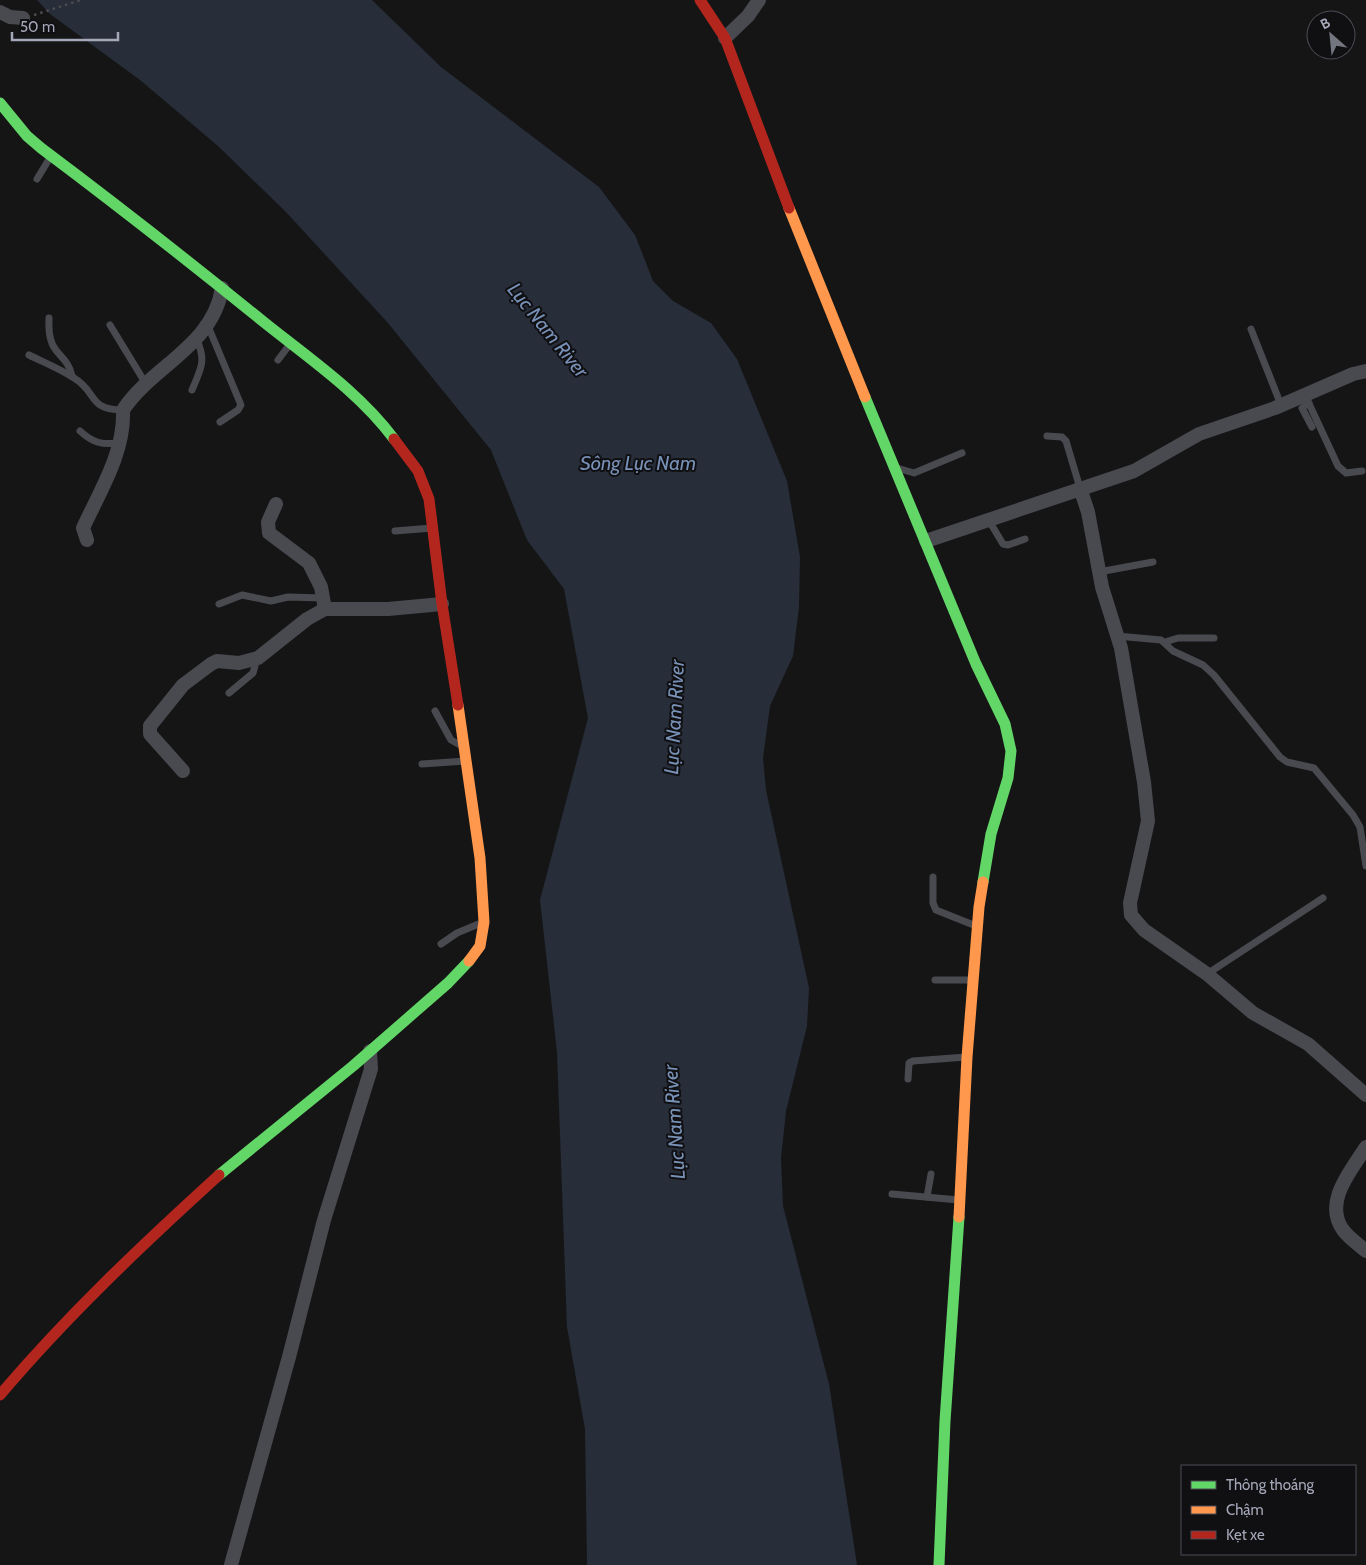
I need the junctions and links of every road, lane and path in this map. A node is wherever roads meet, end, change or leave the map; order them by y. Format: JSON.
{"nodes":[{"id":1,"x":81,"y":0,"type":"edge"},
{"id":2,"x":700,"y":0,"type":"edge"},
{"id":3,"x":759,"y":0,"type":"edge"},
{"id":4,"x":0,"y":12,"type":"edge"},
{"id":5,"x":23,"y":18,"type":"joint"},
{"id":6,"x":725,"y":38,"type":"junction"},
{"id":7,"x":0,"y":103,"type":"edge"},
{"id":8,"x":51,"y":156,"type":"junction"},
{"id":9,"x":37,"y":179,"type":"dead end"},
{"id":10,"x":222,"y":288,"type":"junction"},
{"id":11,"x":49,"y":318,"type":"dead end"},
{"id":12,"x":110,"y":324,"type":"dead end"},
{"id":13,"x":208,"y":326,"type":"junction"},
{"id":14,"x":1251,"y":329,"type":"dead end"},
{"id":15,"x":196,"y":338,"type":"junction"},
{"id":16,"x":290,"y":343,"type":"junction"},
{"id":17,"x":29,"y":355,"type":"dead end"},
{"id":18,"x":278,"y":360,"type":"dead end"},
{"id":19,"x":1366,"y":371,"type":"edge"},
{"id":20,"x":72,"y":376,"type":"junction"},
{"id":21,"x":147,"y":385,"type":"junction"},
{"id":22,"x":192,"y":390,"type":"dead end"},
{"id":23,"x":1307,"y":399,"type":"junction"},
{"id":24,"x":1281,"y":405,"type":"junction"},
{"id":25,"x":123,"y":410,"type":"junction"},
{"id":26,"x":220,"y":422,"type":"dead end"},
{"id":27,"x":1312,"y":426,"type":"dead end"},
{"id":28,"x":80,"y":431,"type":"dead end"},
{"id":29,"x":1047,"y":436,"type":"dead end"},
{"id":30,"x":119,"y":443,"type":"junction"},
{"id":31,"x":962,"y":453,"type":"dead end"},
{"id":32,"x":894,"y":467,"type":"junction"},
{"id":33,"x":1362,"y":471,"type":"dead end"},
{"id":34,"x":1080,"y":488,"type":"junction"},
{"id":35,"x":276,"y":504,"type":"dead end"},
{"id":36,"x":988,"y":519,"type":"junction"},
{"id":37,"x":434,"y":528,"type":"junction"},
{"id":38,"x":395,"y":531,"type":"dead end"},
{"id":39,"x":1025,"y":539,"type":"dead end"},
{"id":40,"x":87,"y":540,"type":"dead end"},
{"id":41,"x":926,"y":541,"type":"junction"},
{"id":42,"x":1153,"y":562,"type":"dead end"},
{"id":43,"x":1099,"y":572,"type":"junction"},
{"id":44,"x":324,"y":603,"type":"junction"},
{"id":45,"x":219,"y":604,"type":"dead end"},
{"id":46,"x":442,"y":604,"type":"junction"},
{"id":47,"x":1117,"y":636,"type":"junction"},
{"id":48,"x":1214,"y":638,"type":"dead end"},
{"id":49,"x":1165,"y":642,"type":"junction"},
{"id":50,"x":252,"y":661,"type":"junction"},
{"id":51,"x":229,"y":693,"type":"dead end"},
{"id":52,"x":435,"y":711,"type":"dead end"},
{"id":53,"x":465,"y":747,"type":"junction"},
{"id":54,"x":467,"y":761,"type":"junction"},
{"id":55,"x":422,"y":764,"type":"dead end"},
{"id":56,"x":183,"y":771,"type":"dead end"},
{"id":57,"x":1366,"y":866,"type":"edge"},
{"id":58,"x":933,"y":877,"type":"dead end"},
{"id":59,"x":1323,"y":898,"type":"dead end"},
{"id":60,"x":484,"y":922,"type":"junction"},
{"id":61,"x":978,"y":926,"type":"junction"},
{"id":62,"x":441,"y":944,"type":"dead end"},
{"id":63,"x":1207,"y":974,"type":"junction"},
{"id":64,"x":935,"y":980,"type":"dead end"},
{"id":65,"x":973,"y":980,"type":"junction"},
{"id":66,"x":370,"y":1050,"type":"junction"},
{"id":67,"x":967,"y":1057,"type":"junction"},
{"id":68,"x":908,"y":1079,"type":"dead end"},
{"id":69,"x":1366,"y":1095,"type":"edge"},
{"id":70,"x":1366,"y":1146,"type":"edge"},
{"id":71,"x":931,"y":1174,"type":"dead end"},
{"id":72,"x":892,"y":1194,"type":"dead end"},
{"id":73,"x":926,"y":1197,"type":"junction"},
{"id":74,"x":959,"y":1200,"type":"junction"},
{"id":75,"x":1366,"y":1252,"type":"edge"},
{"id":76,"x":0,"y":1395,"type":"edge"},
{"id":77,"x":231,"y":1565,"type":"edge"},
{"id":78,"x":938,"y":1565,"type":"edge"}],
"edges":[{"from":1,"to":5,"type":"path"},
{"from":2,"to":6,"type":"street"},
{"from":3,"to":6,"type":"street"},
{"from":4,"to":5,"type":"street"},
{"from":6,"to":32,"type":"street"},
{"from":7,"to":8,"type":"street"},
{"from":8,"to":9,"type":"lane"},
{"from":8,"to":10,"type":"street"},
{"from":10,"to":13,"type":"street"},
{"from":10,"to":16,"type":"street"},
{"from":11,"to":20,"type":"lane"},
{"from":12,"to":21,"type":"lane"},
{"from":13,"to":15,"type":"street"},
{"from":13,"to":26,"type":"lane"},
{"from":14,"to":24,"type":"lane"},
{"from":15,"to":21,"type":"street"},
{"from":15,"to":22,"type":"lane"},
{"from":16,"to":18,"type":"lane"},
{"from":16,"to":37,"type":"street"},
{"from":17,"to":20,"type":"lane"},
{"from":19,"to":23,"type":"street"},
{"from":20,"to":25,"type":"lane"},
{"from":21,"to":25,"type":"street"},
{"from":23,"to":24,"type":"street"},
{"from":23,"to":27,"type":"lane"},
{"from":23,"to":33,"type":"lane"},
{"from":24,"to":34,"type":"street"},
{"from":25,"to":30,"type":"street"},
{"from":28,"to":30,"type":"lane"},
{"from":29,"to":34,"type":"lane"},
{"from":30,"to":40,"type":"street"},
{"from":31,"to":32,"type":"lane"},
{"from":32,"to":41,"type":"street"},
{"from":34,"to":36,"type":"street"},
{"from":34,"to":43,"type":"street"},
{"from":35,"to":44,"type":"street"},
{"from":36,"to":39,"type":"lane"},
{"from":36,"to":41,"type":"street"},
{"from":37,"to":38,"type":"lane"},
{"from":37,"to":46,"type":"street"},
{"from":41,"to":61,"type":"street"},
{"from":42,"to":43,"type":"lane"},
{"from":43,"to":47,"type":"street"},
{"from":44,"to":45,"type":"lane"},
{"from":44,"to":46,"type":"street"},
{"from":44,"to":50,"type":"street"},
{"from":46,"to":53,"type":"street"},
{"from":47,"to":49,"type":"lane"},
{"from":47,"to":63,"type":"street"},
{"from":48,"to":49,"type":"lane"},
{"from":49,"to":57,"type":"lane"},
{"from":50,"to":51,"type":"lane"},
{"from":50,"to":56,"type":"street"},
{"from":52,"to":53,"type":"lane"},
{"from":53,"to":54,"type":"street"},
{"from":54,"to":55,"type":"lane"},
{"from":54,"to":60,"type":"street"},
{"from":58,"to":61,"type":"lane"},
{"from":59,"to":63,"type":"lane"},
{"from":60,"to":62,"type":"lane"},
{"from":60,"to":66,"type":"street"},
{"from":61,"to":65,"type":"street"},
{"from":63,"to":69,"type":"street"},
{"from":64,"to":65,"type":"lane"},
{"from":65,"to":67,"type":"street"},
{"from":66,"to":76,"type":"street"},
{"from":66,"to":77,"type":"street"},
{"from":67,"to":68,"type":"lane"},
{"from":67,"to":74,"type":"street"},
{"from":70,"to":75,"type":"street"},
{"from":71,"to":73,"type":"lane"},
{"from":72,"to":73,"type":"lane"},
{"from":73,"to":74,"type":"lane"},
{"from":74,"to":78,"type":"street"}]}
